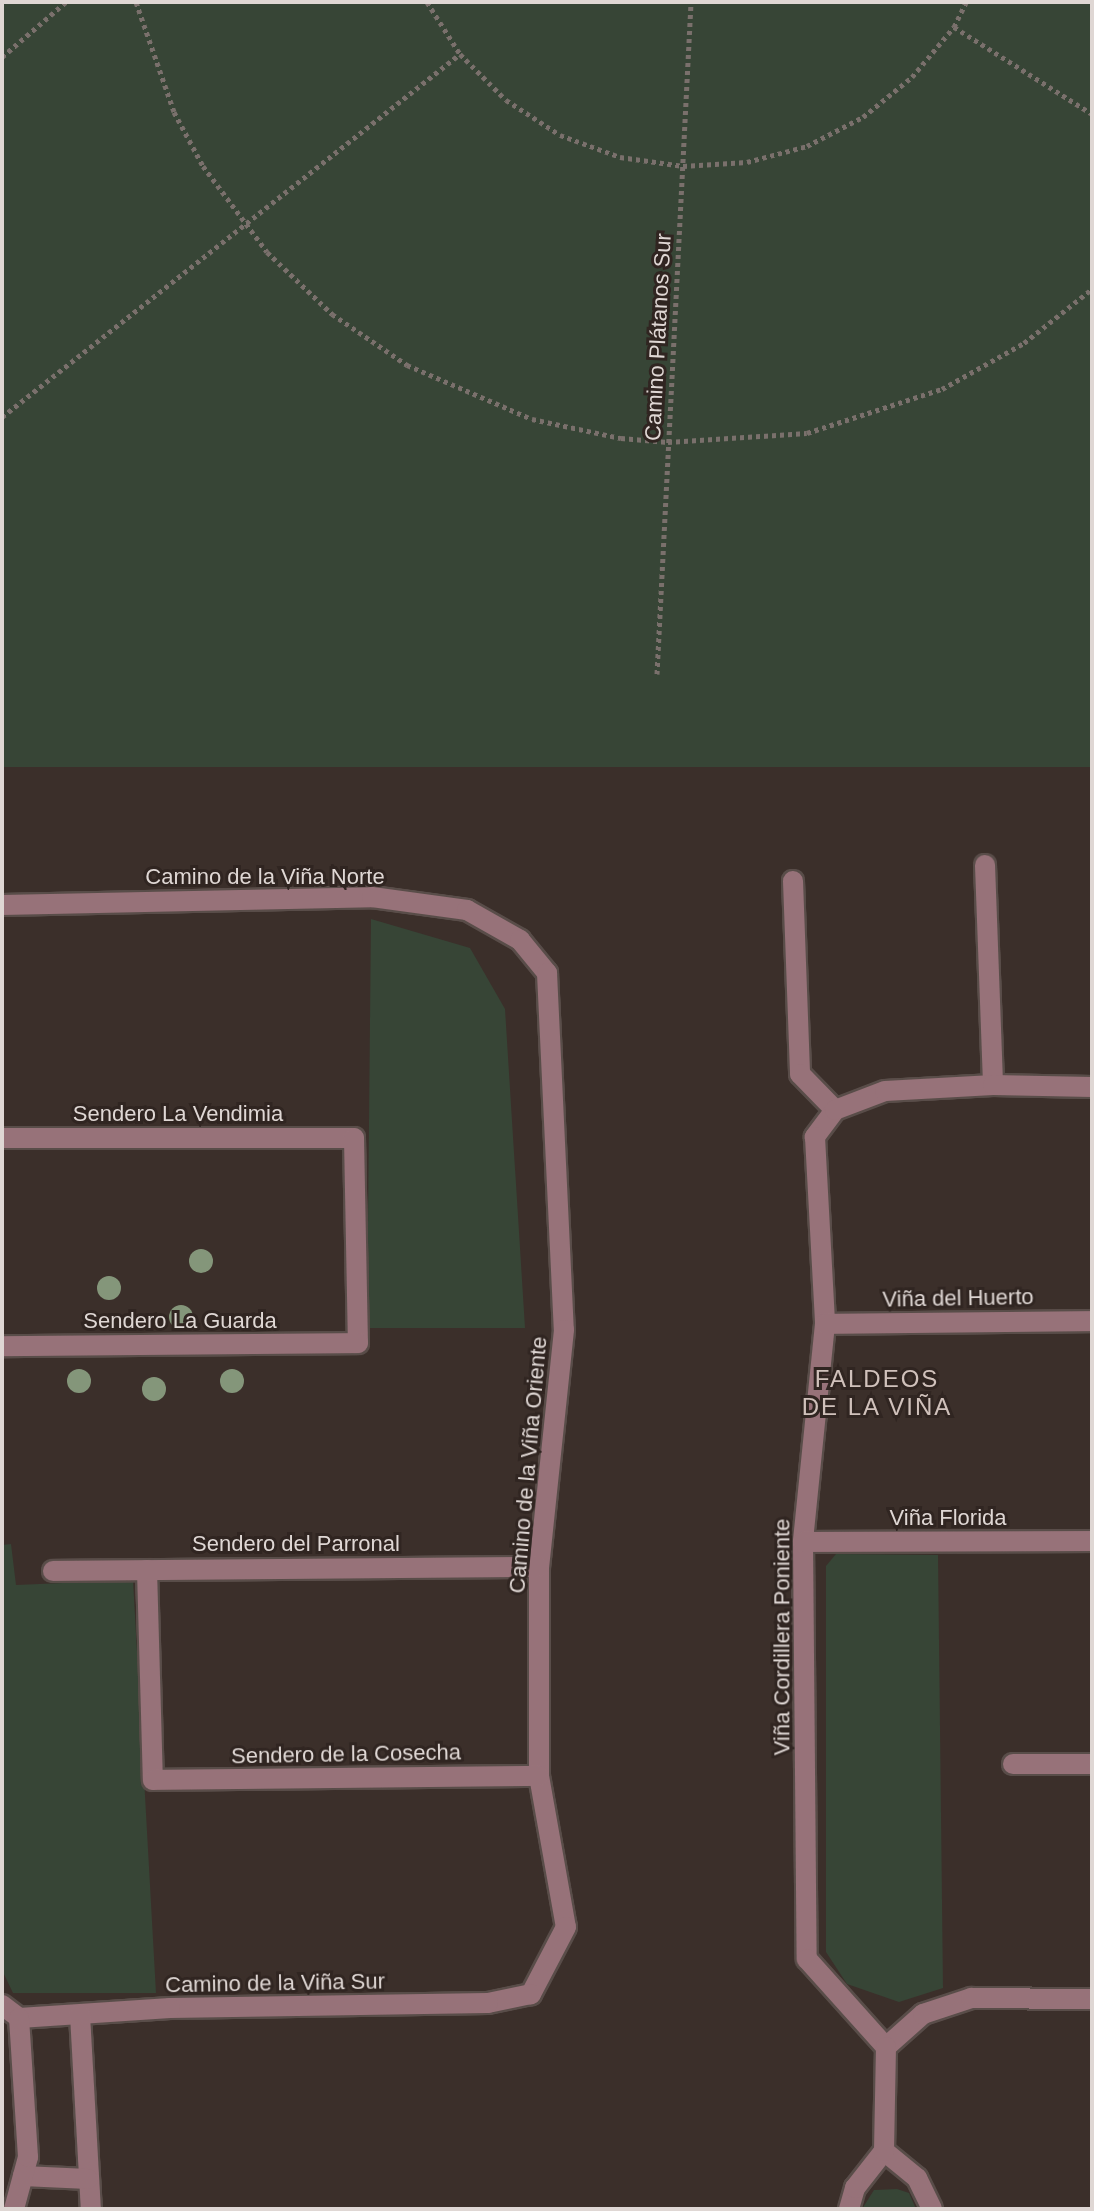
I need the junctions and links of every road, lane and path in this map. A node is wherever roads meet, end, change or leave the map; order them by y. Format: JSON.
{"nodes":[{"id":1,"x":66,"y":2,"type":"edge"},
{"id":2,"x":136,"y":2,"type":"edge"},
{"id":3,"x":427,"y":2,"type":"edge"},
{"id":4,"x":691,"y":2,"type":"edge"},
{"id":5,"x":966,"y":2,"type":"edge"},
{"id":6,"x":954,"y":27,"type":"junction"},
{"id":7,"x":460,"y":54,"type":"junction"},
{"id":8,"x":2,"y":57,"type":"edge"},
{"id":9,"x":1092,"y":114,"type":"edge"},
{"id":10,"x":683,"y":166,"type":"junction"},
{"id":11,"x":245,"y":225,"type":"junction"},
{"id":12,"x":1092,"y":289,"type":"edge"},
{"id":13,"x":2,"y":417,"type":"edge"},
{"id":14,"x":668,"y":442,"type":"junction"},
{"id":15,"x":657,"y":674,"type":"dead end"},
{"id":16,"x":985,"y":865,"type":"dead end"},
{"id":17,"x":793,"y":881,"type":"dead end"},
{"id":18,"x":2,"y":905,"type":"edge"},
{"id":19,"x":520,"y":940,"type":"joint"},
{"id":20,"x":993,"y":1085,"type":"junction"},
{"id":21,"x":1092,"y":1087,"type":"edge"},
{"id":22,"x":835,"y":1110,"type":"junction"},
{"id":23,"x":2,"y":1138,"type":"edge"},
{"id":24,"x":1092,"y":1321,"type":"edge"},
{"id":25,"x":825,"y":1324,"type":"junction"},
{"id":26,"x":358,"y":1343,"type":"joint"},
{"id":27,"x":2,"y":1346,"type":"edge"},
{"id":28,"x":1092,"y":1541,"type":"edge"},
{"id":29,"x":803,"y":1542,"type":"junction"},
{"id":30,"x":539,"y":1567,"type":"junction"},
{"id":31,"x":147,"y":1570,"type":"junction"},
{"id":32,"x":53,"y":1571,"type":"dead end"},
{"id":33,"x":1013,"y":1764,"type":"dead end"},
{"id":34,"x":1092,"y":1764,"type":"edge"},
{"id":35,"x":539,"y":1776,"type":"junction"},
{"id":36,"x":531,"y":1994,"type":"joint"},
{"id":37,"x":1092,"y":1999,"type":"edge"},
{"id":38,"x":2,"y":2005,"type":"edge"},
{"id":39,"x":80,"y":2015,"type":"junction"},
{"id":40,"x":19,"y":2018,"type":"junction"},
{"id":41,"x":886,"y":2047,"type":"junction"},
{"id":42,"x":884,"y":2151,"type":"junction"},
{"id":43,"x":23,"y":2176,"type":"junction"},
{"id":44,"x":88,"y":2179,"type":"junction"},
{"id":45,"x":14,"y":2209,"type":"edge"},
{"id":46,"x":91,"y":2209,"type":"edge"},
{"id":47,"x":849,"y":2209,"type":"edge"},
{"id":48,"x":932,"y":2209,"type":"edge"}],
"edges":[{"from":1,"to":8,"type":"path"},
{"from":2,"to":11,"type":"path"},
{"from":3,"to":7,"type":"path"},
{"from":4,"to":10,"type":"path","name":"Camino Plátanos Sur"},
{"from":5,"to":6,"type":"path"},
{"from":6,"to":9,"type":"path"},
{"from":6,"to":10,"type":"path"},
{"from":7,"to":10,"type":"path"},
{"from":7,"to":11,"type":"path"},
{"from":10,"to":14,"type":"path","name":"Camino Plátanos Sur"},
{"from":11,"to":13,"type":"path"},
{"from":11,"to":14,"type":"path"},
{"from":12,"to":14,"type":"path"},
{"from":14,"to":15,"type":"path","name":"Camino Plátanos Sur"},
{"from":16,"to":20,"type":"street"},
{"from":17,"to":22,"type":"street"},
{"from":18,"to":19,"type":"street","name":"Camino de la Viña Norte"},
{"from":19,"to":30,"type":"street","name":"Camino de la Viña Oriente"},
{"from":20,"to":21,"type":"street"},
{"from":20,"to":22,"type":"street"},
{"from":22,"to":25,"type":"street","name":"Viña Cordillera Poniente"},
{"from":23,"to":26,"type":"street","name":"Sendero La Vendimia"},
{"from":24,"to":25,"type":"street","name":"Viña del Huerto"},
{"from":25,"to":29,"type":"street","name":"Viña Cordillera Poniente"},
{"from":26,"to":27,"type":"street","name":"Sendero La Guarda"},
{"from":28,"to":29,"type":"street","name":"Viña Florida"},
{"from":29,"to":41,"type":"street","name":"Viña Cordillera Poniente"},
{"from":30,"to":31,"type":"street","name":"Sendero del Parronal"},
{"from":30,"to":35,"type":"street","name":"Camino de la Viña Oriente"},
{"from":31,"to":32,"type":"street","name":"Sendero del Parronal"},
{"from":31,"to":35,"type":"street","name":"Sendero de la Cosecha"},
{"from":33,"to":34,"type":"street"},
{"from":35,"to":36,"type":"street","name":"Camino de la Viña Oriente"},
{"from":36,"to":39,"type":"street","name":"Camino de la Viña Sur"},
{"from":37,"to":41,"type":"street"},
{"from":38,"to":40,"type":"street"},
{"from":39,"to":40,"type":"street","name":"Camino de la Viña Sur"},
{"from":39,"to":44,"type":"street"},
{"from":40,"to":43,"type":"street"},
{"from":41,"to":42,"type":"street"},
{"from":42,"to":47,"type":"street"},
{"from":42,"to":48,"type":"street"},
{"from":43,"to":44,"type":"street"},
{"from":43,"to":45,"type":"street"},
{"from":44,"to":46,"type":"street"}]}
